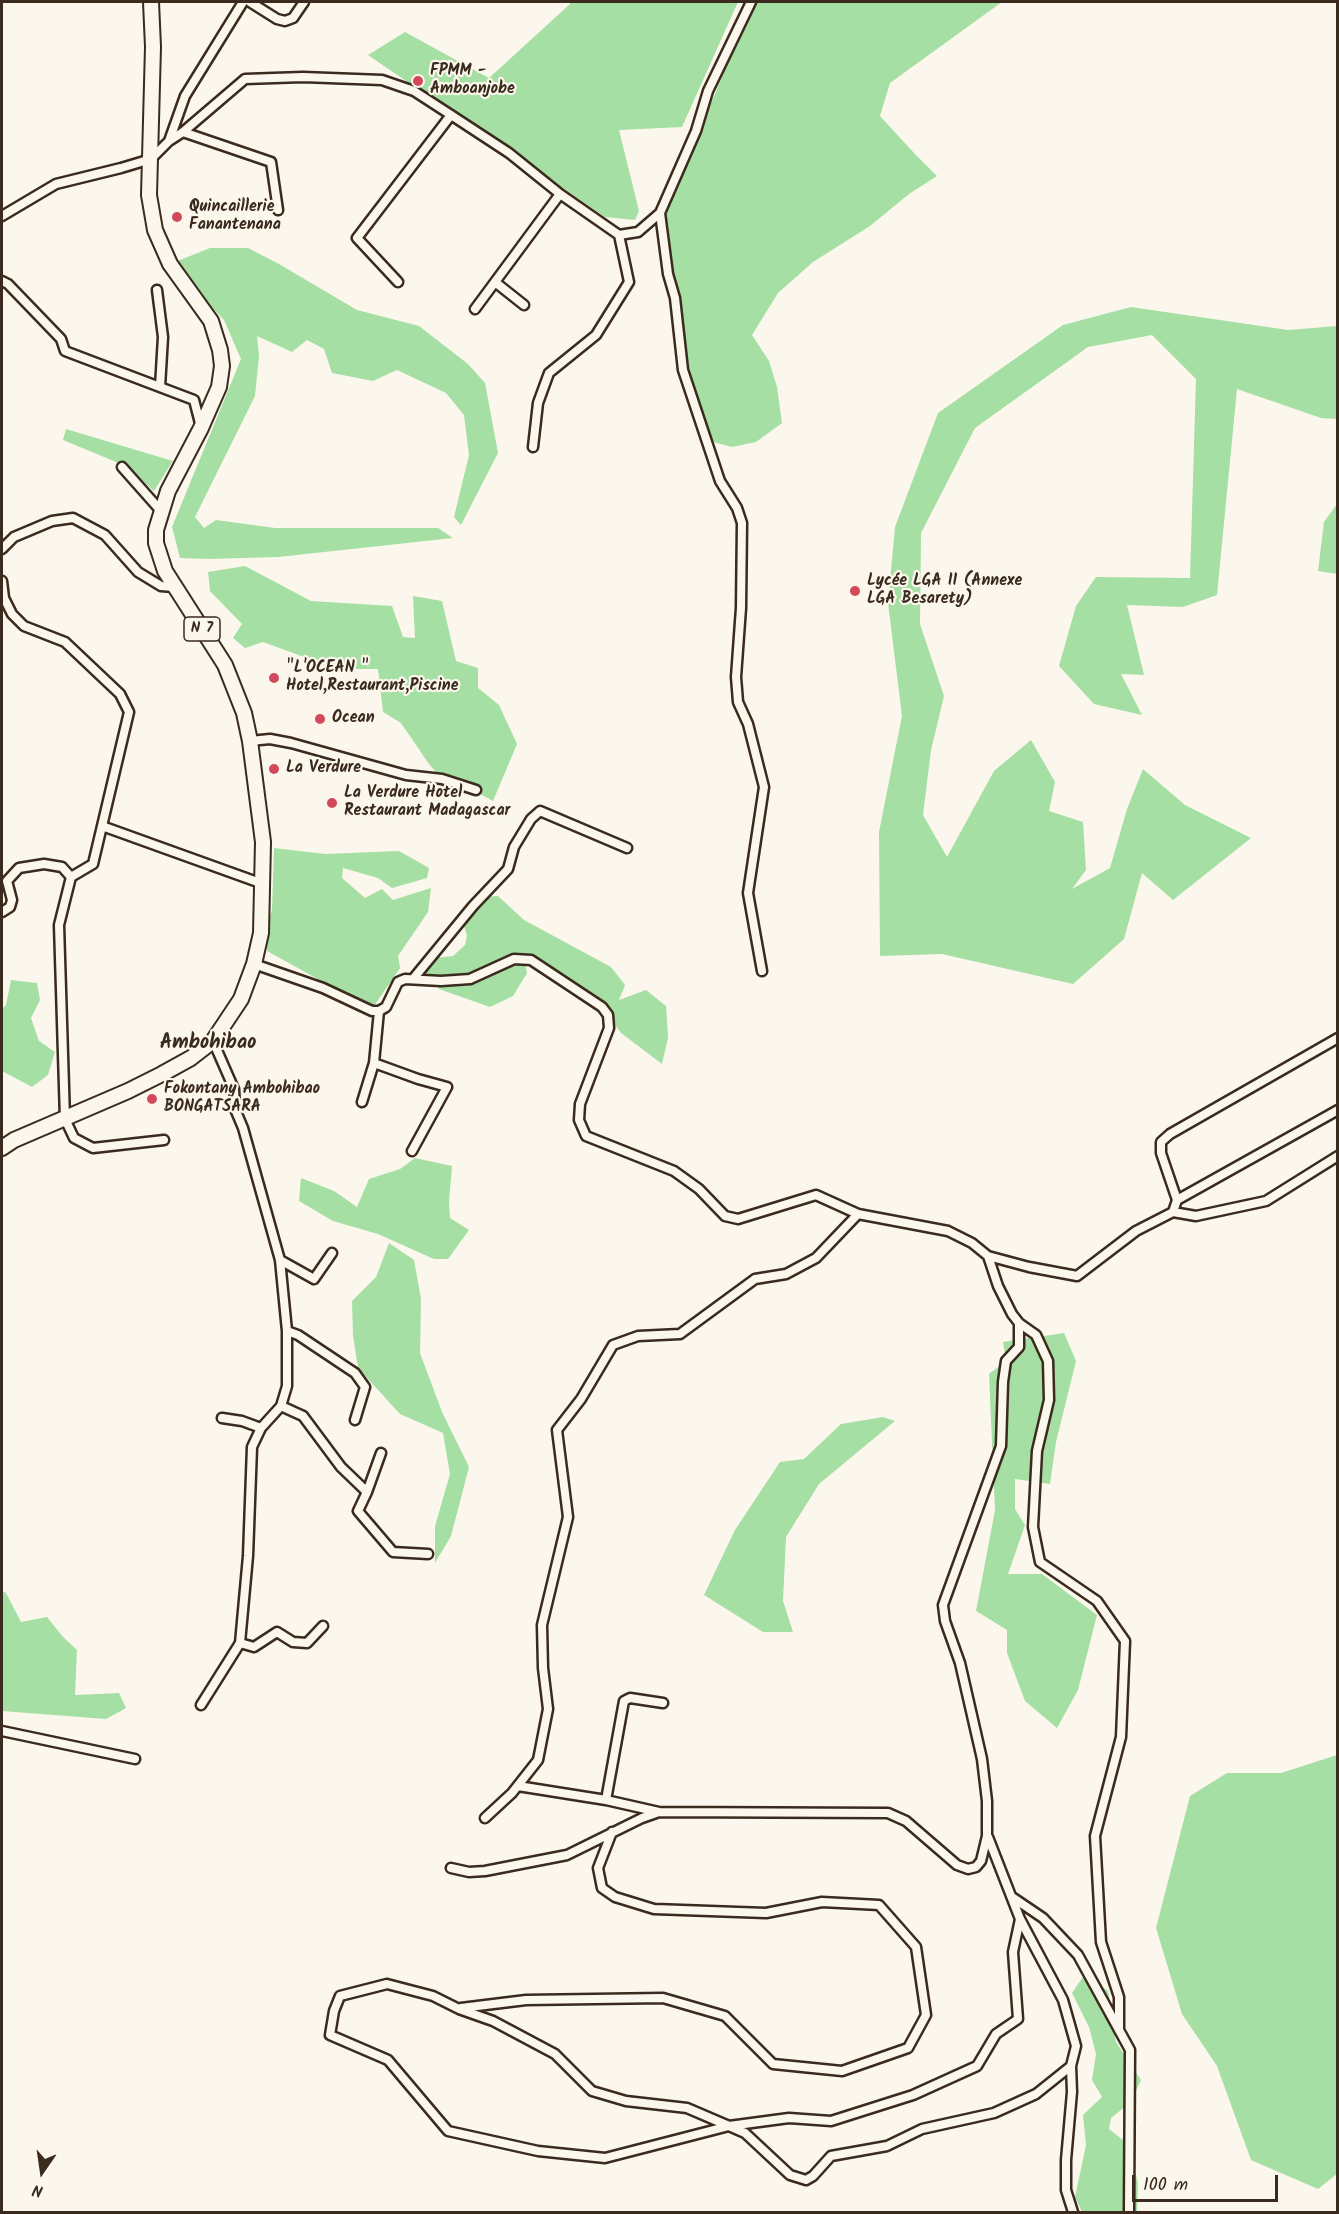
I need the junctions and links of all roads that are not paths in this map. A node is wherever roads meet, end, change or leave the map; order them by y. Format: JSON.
{"nodes":[{"id":1,"x":151,"y":2,"type":"edge"},
{"id":2,"x":243,"y":2,"type":"edge"},
{"id":3,"x":250,"y":2,"type":"edge"},
{"id":4,"x":304,"y":2,"type":"edge"},
{"id":5,"x":750,"y":2,"type":"edge"},
{"id":6,"x":451,"y":115,"type":"junction"},
{"id":7,"x":183,"y":132,"type":"junction"},
{"id":8,"x":169,"y":141,"type":"junction"},
{"id":9,"x":151,"y":159,"type":"junction"},
{"id":10,"x":560,"y":194,"type":"junction"},
{"id":11,"x":278,"y":210,"type":"dead end"},
{"id":12,"x":660,"y":213,"type":"junction"},
{"id":13,"x":2,"y":216,"type":"edge"},
{"id":14,"x":620,"y":235,"type":"junction"},
{"id":15,"x":2,"y":281,"type":"edge"},
{"id":16,"x":398,"y":282,"type":"dead end"},
{"id":17,"x":495,"y":282,"type":"junction"},
{"id":18,"x":157,"y":290,"type":"dead end"},
{"id":19,"x":524,"y":305,"type":"dead end"},
{"id":20,"x":475,"y":309,"type":"dead end"},
{"id":21,"x":160,"y":387,"type":"junction"},
{"id":22,"x":201,"y":428,"type":"junction"},
{"id":23,"x":533,"y":447,"type":"dead end"},
{"id":24,"x":122,"y":467,"type":"dead end"},
{"id":25,"x":161,"y":511,"type":"junction"},
{"id":26,"x":2,"y":549,"type":"edge"},
{"id":27,"x":2,"y":581,"type":"edge"},
{"id":28,"x":174,"y":587,"type":"junction"},
{"id":29,"x":250,"y":741,"type":"junction"},
{"id":30,"x":476,"y":790,"type":"dead end"},
{"id":31,"x":102,"y":826,"type":"junction"},
{"id":32,"x":627,"y":848,"type":"dead end"},
{"id":33,"x":71,"y":878,"type":"junction"},
{"id":34,"x":262,"y":884,"type":"junction"},
{"id":35,"x":2,"y":912,"type":"edge"},
{"id":36,"x":254,"y":964,"type":"junction"},
{"id":37,"x":762,"y":971,"type":"dead end"},
{"id":38,"x":413,"y":978,"type":"junction"},
{"id":39,"x":379,"y":1011,"type":"junction"},
{"id":40,"x":1338,"y":1038,"type":"edge"},
{"id":41,"x":213,"y":1041,"type":"junction"},
{"id":42,"x":374,"y":1063,"type":"junction"},
{"id":43,"x":362,"y":1102,"type":"dead end"},
{"id":44,"x":1338,"y":1110,"type":"edge"},
{"id":45,"x":65,"y":1119,"type":"junction"},
{"id":46,"x":164,"y":1140,"type":"dead end"},
{"id":47,"x":2,"y":1148,"type":"edge"},
{"id":48,"x":412,"y":1151,"type":"dead end"},
{"id":49,"x":1338,"y":1156,"type":"edge"},
{"id":50,"x":1177,"y":1200,"type":"junction"},
{"id":51,"x":1173,"y":1212,"type":"junction"},
{"id":52,"x":858,"y":1214,"type":"junction"},
{"id":53,"x":332,"y":1253,"type":"dead end"},
{"id":54,"x":988,"y":1256,"type":"junction"},
{"id":55,"x":280,"y":1260,"type":"junction"},
{"id":56,"x":1019,"y":1323,"type":"junction"},
{"id":57,"x":287,"y":1331,"type":"junction"},
{"id":58,"x":281,"y":1406,"type":"junction"},
{"id":59,"x":222,"y":1418,"type":"dead end"},
{"id":60,"x":355,"y":1420,"type":"dead end"},
{"id":61,"x":261,"y":1428,"type":"junction"},
{"id":62,"x":381,"y":1453,"type":"dead end"},
{"id":63,"x":367,"y":1492,"type":"junction"},
{"id":64,"x":428,"y":1554,"type":"dead end"},
{"id":65,"x":323,"y":1626,"type":"dead end"},
{"id":66,"x":240,"y":1643,"type":"junction"},
{"id":67,"x":663,"y":1703,"type":"dead end"},
{"id":68,"x":201,"y":1705,"type":"dead end"},
{"id":69,"x":2,"y":1731,"type":"edge"},
{"id":70,"x":135,"y":1759,"type":"dead end"},
{"id":71,"x":518,"y":1786,"type":"junction"},
{"id":72,"x":606,"y":1800,"type":"junction"},
{"id":73,"x":659,"y":1812,"type":"junction"},
{"id":74,"x":485,"y":1818,"type":"dead end"},
{"id":75,"x":612,"y":1832,"type":"junction"},
{"id":76,"x":987,"y":1836,"type":"junction"},
{"id":77,"x":451,"y":1868,"type":"dead end"},
{"id":78,"x":1011,"y":1896,"type":"junction"},
{"id":79,"x":1020,"y":1919,"type":"junction"},
{"id":80,"x":459,"y":2008,"type":"junction"},
{"id":81,"x":1119,"y":2030,"type":"junction"},
{"id":82,"x":1071,"y":2066,"type":"junction"},
{"id":83,"x":729,"y":2126,"type":"junction"},
{"id":84,"x":1073,"y":2212,"type":"edge"},
{"id":85,"x":1129,"y":2212,"type":"edge"}],
"edges":[{"from":1,"to":9,"type":"main road","number":"N 7"},
{"from":2,"to":8,"type":"street"},
{"from":3,"to":4,"type":"street"},
{"from":5,"to":12,"type":"street"},
{"from":6,"to":7,"type":"street"},
{"from":6,"to":10,"type":"street"},
{"from":6,"to":16,"type":"street"},
{"from":7,"to":8,"type":"street"},
{"from":7,"to":11,"type":"street"},
{"from":8,"to":9,"type":"street"},
{"from":9,"to":13,"type":"street"},
{"from":9,"to":22,"type":"main road","number":"N 7"},
{"from":10,"to":14,"type":"street"},
{"from":10,"to":17,"type":"street"},
{"from":12,"to":14,"type":"street"},
{"from":12,"to":37,"type":"street"},
{"from":14,"to":23,"type":"street"},
{"from":15,"to":21,"type":"street"},
{"from":17,"to":19,"type":"street"},
{"from":17,"to":20,"type":"street"},
{"from":18,"to":21,"type":"street"},
{"from":21,"to":22,"type":"street"},
{"from":22,"to":25,"type":"main road","number":"N 7"},
{"from":24,"to":25,"type":"street"},
{"from":25,"to":28,"type":"main road","number":"N 7"},
{"from":26,"to":28,"type":"street"},
{"from":27,"to":31,"type":"street"},
{"from":28,"to":29,"type":"main road","number":"N 7"},
{"from":29,"to":30,"type":"street"},
{"from":29,"to":34,"type":"main road","number":"N 7"},
{"from":31,"to":33,"type":"street"},
{"from":31,"to":34,"type":"street"},
{"from":32,"to":38,"type":"street"},
{"from":33,"to":35,"type":"street"},
{"from":33,"to":45,"type":"street"},
{"from":34,"to":36,"type":"main road","number":"N 7"},
{"from":36,"to":39,"type":"street"},
{"from":36,"to":41,"type":"main road","number":"N 7"},
{"from":38,"to":39,"type":"street"},
{"from":38,"to":52,"type":"street"},
{"from":39,"to":42,"type":"street"},
{"from":40,"to":50,"type":"street"},
{"from":41,"to":45,"type":"main road","number":"N 7"},
{"from":41,"to":55,"type":"street"},
{"from":42,"to":43,"type":"street"},
{"from":42,"to":48,"type":"street"},
{"from":44,"to":50,"type":"street"},
{"from":45,"to":46,"type":"street"},
{"from":45,"to":47,"type":"main road","number":"N 7"},
{"from":49,"to":51,"type":"street"},
{"from":50,"to":51,"type":"street"},
{"from":51,"to":54,"type":"street"},
{"from":52,"to":54,"type":"street"},
{"from":52,"to":71,"type":"street"},
{"from":53,"to":55,"type":"street"},
{"from":54,"to":56,"type":"street"},
{"from":55,"to":57,"type":"street"},
{"from":56,"to":76,"type":"street"},
{"from":56,"to":81,"type":"street"},
{"from":57,"to":58,"type":"street"},
{"from":57,"to":60,"type":"street"},
{"from":58,"to":61,"type":"street"},
{"from":58,"to":63,"type":"street"},
{"from":59,"to":61,"type":"street"},
{"from":61,"to":66,"type":"street"},
{"from":62,"to":63,"type":"street"},
{"from":63,"to":64,"type":"street"},
{"from":65,"to":66,"type":"street"},
{"from":66,"to":68,"type":"street"},
{"from":67,"to":72,"type":"street"},
{"from":69,"to":70,"type":"street"},
{"from":71,"to":72,"type":"street"},
{"from":71,"to":74,"type":"street"},
{"from":72,"to":73,"type":"street"},
{"from":73,"to":75,"type":"street"},
{"from":73,"to":76,"type":"street"},
{"from":75,"to":77,"type":"street"},
{"from":75,"to":80,"type":"street"},
{"from":76,"to":78,"type":"street"},
{"from":78,"to":79,"type":"street"},
{"from":78,"to":81,"type":"street"},
{"from":79,"to":82,"type":"street"},
{"from":79,"to":83,"type":"street"},
{"from":80,"to":83,"type":"street"},
{"from":80,"to":83,"type":"street"},
{"from":81,"to":85,"type":"street"},
{"from":82,"to":83,"type":"street"},
{"from":82,"to":84,"type":"street"}]}
